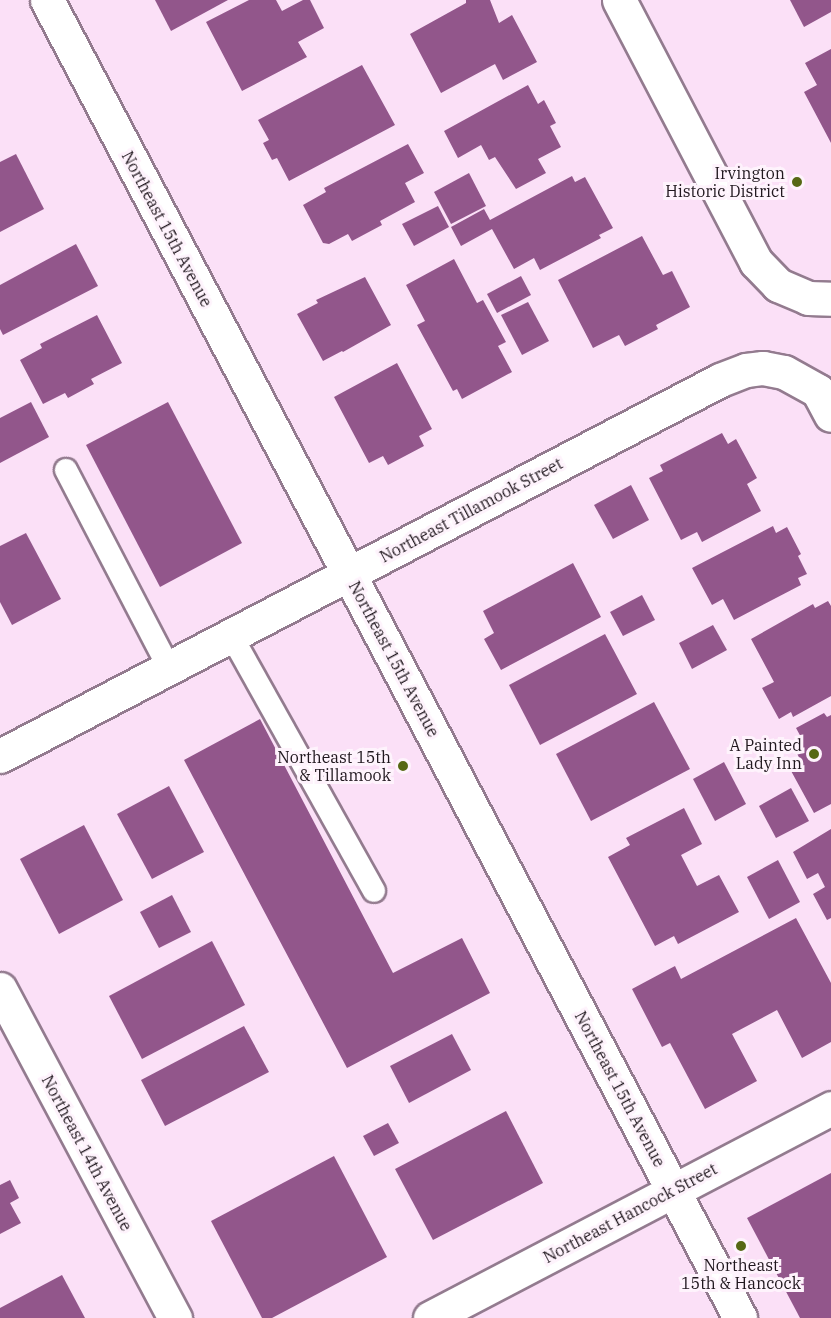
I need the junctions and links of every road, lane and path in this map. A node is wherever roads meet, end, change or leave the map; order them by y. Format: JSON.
{"nodes":[{"id":1,"x":47,"y":0,"type":"edge"},
{"id":2,"x":620,"y":0,"type":"edge"},
{"id":3,"x":831,"y":299,"type":"edge"},
{"id":4,"x":825,"y":403,"type":"edge"},
{"id":5,"x":66,"y":470,"type":"dead end"},
{"id":6,"x":349,"y":574,"type":"junction"},
{"id":7,"x":231,"y":635,"type":"junction"},
{"id":8,"x":169,"y":668,"type":"junction"},
{"id":9,"x":0,"y":756,"type":"edge"},
{"id":10,"x":374,"y":891,"type":"dead end"},
{"id":11,"x":0,"y":989,"type":"edge"},
{"id":12,"x":831,"y":1108,"type":"edge"},
{"id":13,"x":673,"y":1190,"type":"junction"},
{"id":14,"x":175,"y":1318,"type":"edge"},
{"id":15,"x":430,"y":1318,"type":"edge"},
{"id":16,"x":740,"y":1318,"type":"edge"}],
"edges":[{"from":1,"to":6,"type":"street","name":"Northeast 15th Avenue"},
{"from":2,"to":3,"type":"street"},
{"from":4,"to":6,"type":"street","name":"Northeast Tillamook Street"},
{"from":5,"to":8,"type":"lane"},
{"from":6,"to":7,"type":"street","name":"Northeast Tillamook Street"},
{"from":6,"to":13,"type":"street","name":"Northeast 15th Avenue"},
{"from":7,"to":8,"type":"street","name":"Northeast Tillamook Street"},
{"from":7,"to":10,"type":"lane"},
{"from":8,"to":9,"type":"street","name":"Northeast Tillamook Street"},
{"from":11,"to":14,"type":"street","name":"Northeast 14th Avenue"},
{"from":12,"to":13,"type":"street","name":"Northeast Hancock Street"},
{"from":13,"to":15,"type":"street","name":"Northeast Hancock Street"},
{"from":13,"to":16,"type":"street","name":"Northeast 15th Avenue"}]}
